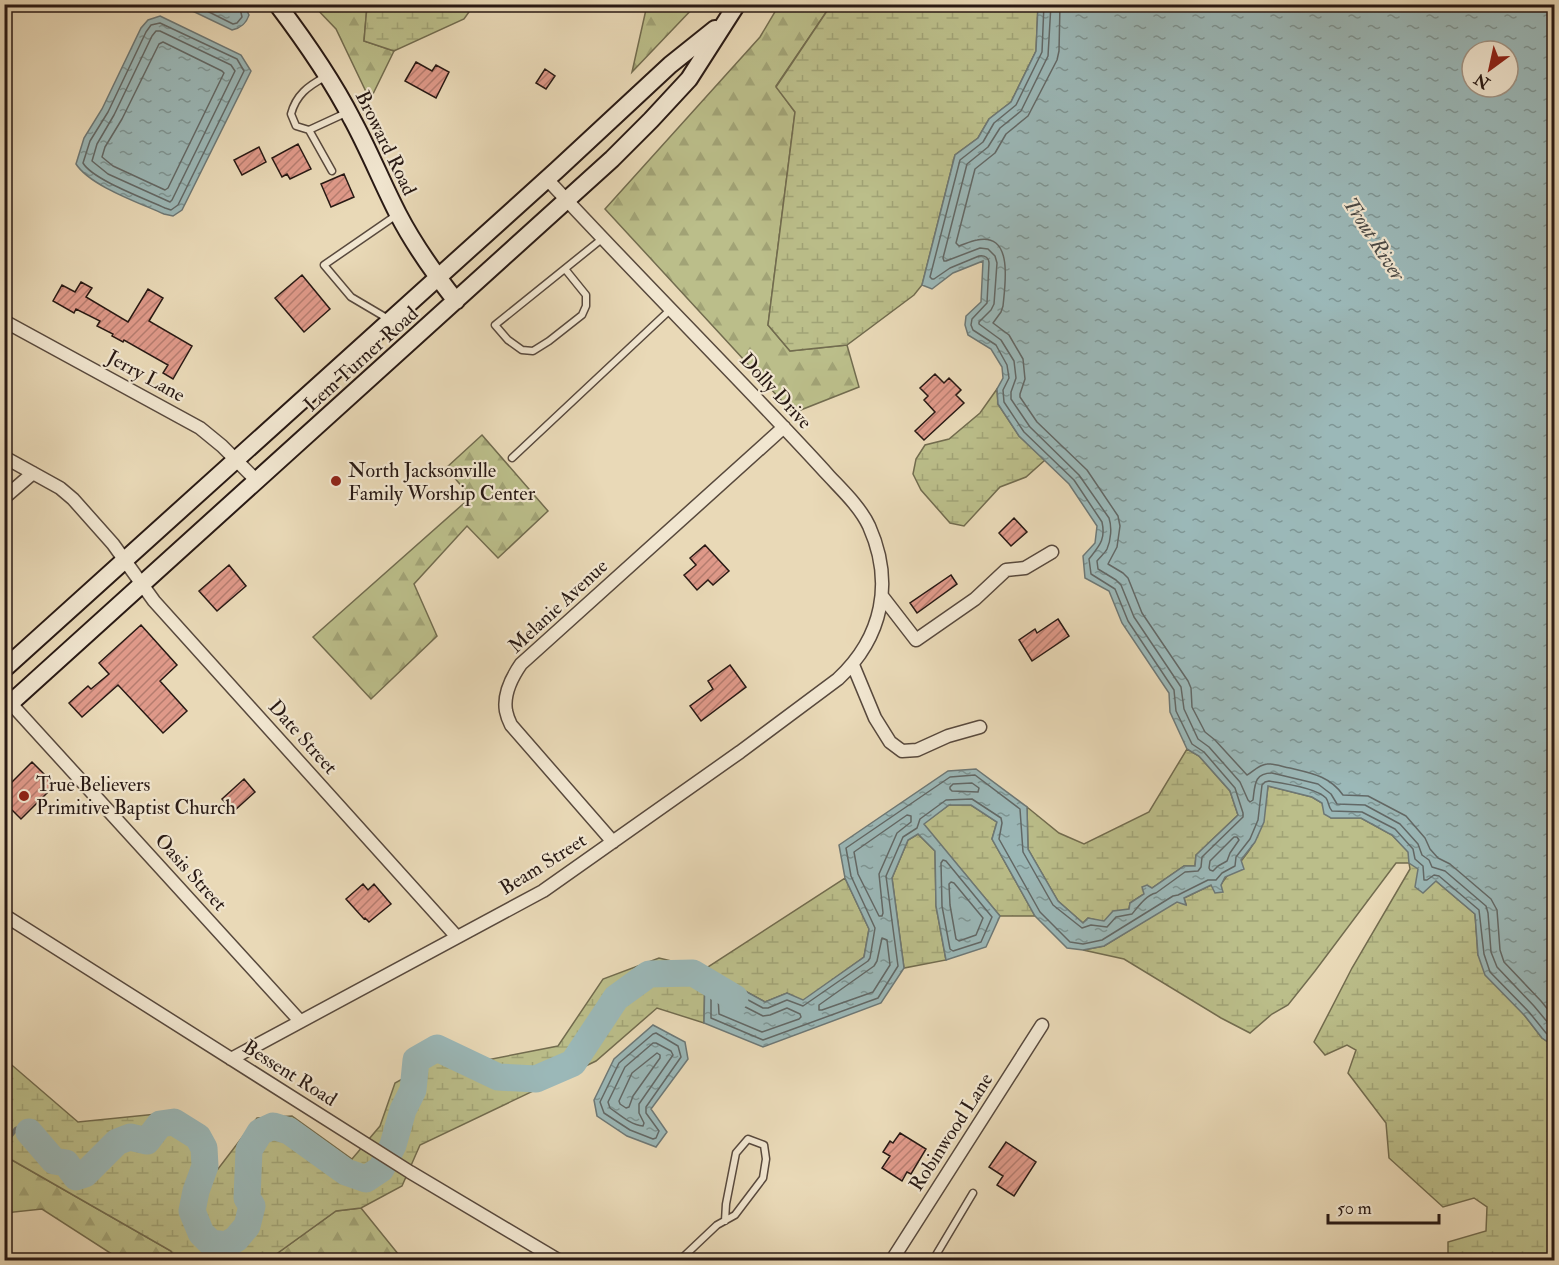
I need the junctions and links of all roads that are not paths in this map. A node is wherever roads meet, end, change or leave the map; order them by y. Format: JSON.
{"nodes":[{"id":1,"x":277,"y":4,"type":"edge"},
{"id":2,"x":737,"y":4,"type":"edge"},
{"id":3,"x":725,"y":21,"type":"junction"},
{"id":4,"x":328,"y":75,"type":"junction"},
{"id":5,"x":349,"y":112,"type":"junction"},
{"id":6,"x":309,"y":130,"type":"junction"},
{"id":7,"x":332,"y":171,"type":"dead end"},
{"id":8,"x":547,"y":179,"type":"junction"},
{"id":9,"x":567,"y":200,"type":"junction"},
{"id":10,"x":398,"y":214,"type":"junction"},
{"id":11,"x":603,"y":238,"type":"junction"},
{"id":12,"x":565,"y":269,"type":"junction"},
{"id":13,"x":437,"y":277,"type":"junction"},
{"id":14,"x":456,"y":301,"type":"junction"},
{"id":15,"x":671,"y":309,"type":"junction"},
{"id":16,"x":390,"y":320,"type":"junction"},
{"id":17,"x":4,"y":321,"type":"edge"},
{"id":18,"x":784,"y":427,"type":"junction"},
{"id":19,"x":4,"y":457,"type":"edge"},
{"id":20,"x":512,"y":458,"type":"dead end"},
{"id":21,"x":236,"y":460,"type":"junction"},
{"id":22,"x":33,"y":473,"type":"junction"},
{"id":23,"x":257,"y":481,"type":"junction"},
{"id":24,"x":4,"y":498,"type":"edge"},
{"id":25,"x":1052,"y":552,"type":"dead end"},
{"id":26,"x":124,"y":560,"type":"junction"},
{"id":27,"x":142,"y":585,"type":"junction"},
{"id":28,"x":882,"y":596,"type":"junction"},
{"id":29,"x":853,"y":665,"type":"junction"},
{"id":30,"x":4,"y":669,"type":"edge"},
{"id":31,"x":7,"y":702,"type":"edge"},
{"id":32,"x":980,"y":727,"type":"dead end"},
{"id":33,"x":613,"y":842,"type":"junction"},
{"id":34,"x":4,"y":915,"type":"edge"},
{"id":35,"x":457,"y":937,"type":"junction"},
{"id":36,"x":300,"y":1021,"type":"junction"},
{"id":37,"x":1042,"y":1025,"type":"dead end"},
{"id":38,"x":231,"y":1059,"type":"junction"},
{"id":39,"x":973,"y":1192,"type":"dead end"},
{"id":40,"x":724,"y":1221,"type":"junction"},
{"id":41,"x":558,"y":1260,"type":"edge"},
{"id":42,"x":680,"y":1260,"type":"edge"},
{"id":43,"x":892,"y":1260,"type":"edge"},
{"id":44,"x":933,"y":1260,"type":"edge"}],
"edges":[{"from":1,"to":4,"type":"main road","name":"Broward Road"},
{"from":2,"to":3,"type":"main road","name":"Lem Turner Road"},
{"from":3,"to":8,"type":"main road","name":"Lem Turner Road"},
{"from":3,"to":9,"type":"main road","name":"Lem Turner Road"},
{"from":4,"to":5,"type":"main road","name":"Broward Road"},
{"from":4,"to":6,"type":"lane"},
{"from":5,"to":6,"type":"lane"},
{"from":5,"to":10,"type":"main road","name":"Broward Road"},
{"from":6,"to":7,"type":"lane"},
{"from":8,"to":9,"type":"street","name":"Dolly Drive"},
{"from":8,"to":13,"type":"main road","name":"Lem Turner Road"},
{"from":9,"to":11,"type":"street","name":"Dolly Drive"},
{"from":9,"to":14,"type":"main road","name":"Lem Turner Road"},
{"from":10,"to":13,"type":"main road","name":"Broward Road"},
{"from":10,"to":16,"type":"lane"},
{"from":11,"to":12,"type":"lane"},
{"from":11,"to":15,"type":"street","name":"Dolly Drive"},
{"from":12,"to":12,"type":"lane"},
{"from":13,"to":14,"type":"main road","name":"Broward Road"},
{"from":13,"to":16,"type":"main road","name":"Lem Turner Road"},
{"from":14,"to":23,"type":"main road","name":"Lem Turner Road"},
{"from":15,"to":18,"type":"street","name":"Dolly Drive"},
{"from":15,"to":20,"type":"lane"},
{"from":16,"to":21,"type":"main road","name":"Lem Turner Road"},
{"from":17,"to":21,"type":"street","name":"Jerry Lane"},
{"from":18,"to":28,"type":"street","name":"Dolly Drive"},
{"from":18,"to":33,"type":"street","name":"Melanie Avenue"},
{"from":19,"to":22,"type":"street","name":"Date Street"},
{"from":21,"to":23,"type":"street","name":"Jerry Lane"},
{"from":21,"to":26,"type":"main road","name":"Lem Turner Road"},
{"from":22,"to":24,"type":"street"},
{"from":22,"to":26,"type":"street","name":"Date Street"},
{"from":23,"to":27,"type":"main road","name":"Lem Turner Road"},
{"from":25,"to":28,"type":"street"},
{"from":26,"to":27,"type":"street","name":"Date Street"},
{"from":26,"to":30,"type":"main road","name":"Lem Turner Road"},
{"from":27,"to":31,"type":"main road","name":"Lem Turner Road"},
{"from":27,"to":35,"type":"street","name":"Date Street"},
{"from":28,"to":29,"type":"street","name":"Dolly Drive"},
{"from":29,"to":32,"type":"street"},
{"from":29,"to":33,"type":"street","name":"Beam Street"},
{"from":31,"to":36,"type":"street","name":"Oasis Street"},
{"from":33,"to":35,"type":"street","name":"Beam Street"},
{"from":34,"to":38,"type":"street","name":"Bessent Road"},
{"from":35,"to":36,"type":"street","name":"Beam Street"},
{"from":36,"to":38,"type":"street","name":"Beam Street"},
{"from":37,"to":43,"type":"street","name":"Robinwood Lane"},
{"from":38,"to":41,"type":"street","name":"Bessent Road"},
{"from":39,"to":44,"type":"lane"},
{"from":40,"to":40,"type":"lane"},
{"from":40,"to":42,"type":"lane"}]}
